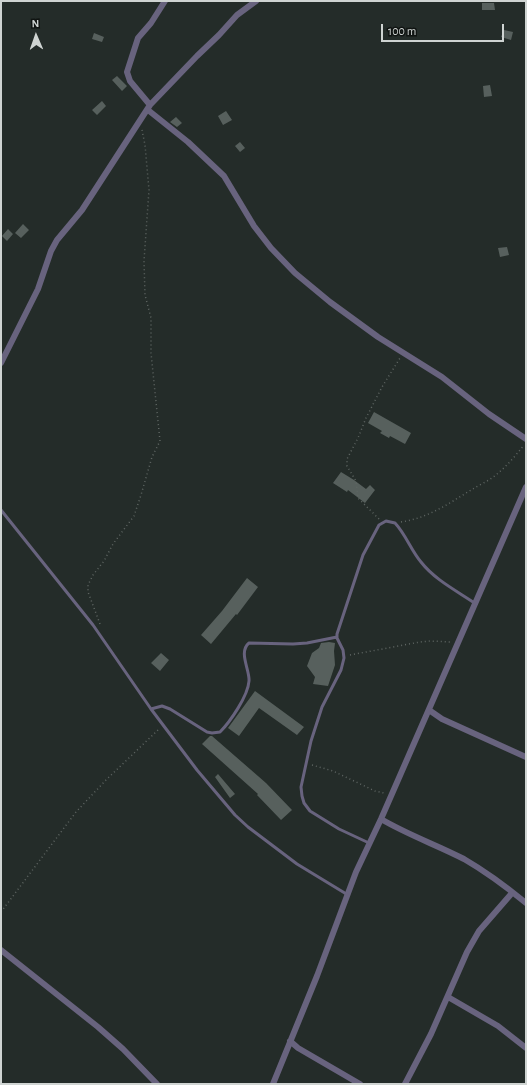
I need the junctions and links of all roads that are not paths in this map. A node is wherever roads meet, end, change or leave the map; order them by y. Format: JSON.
{"nodes":[{"id":1,"x":165,"y":1,"type":"edge"},
{"id":2,"x":256,"y":1,"type":"edge"},
{"id":3,"x":149,"y":108,"type":"junction"},
{"id":4,"x":1,"y":363,"type":"edge"},
{"id":5,"x":526,"y":439,"type":"edge"},
{"id":6,"x":526,"y":487,"type":"edge"},
{"id":7,"x":1,"y":510,"type":"edge"},
{"id":8,"x":476,"y":604,"type":"junction"},
{"id":9,"x":336,"y":637,"type":"junction"},
{"id":10,"x":151,"y":709,"type":"junction"},
{"id":11,"x":429,"y":710,"type":"junction"},
{"id":12,"x":526,"y":757,"type":"edge"},
{"id":13,"x":381,"y":819,"type":"junction"},
{"id":14,"x":369,"y":843,"type":"junction"},
{"id":15,"x":512,"y":892,"type":"junction"},
{"id":16,"x":348,"y":895,"type":"junction"},
{"id":17,"x":526,"y":904,"type":"edge"},
{"id":18,"x":1,"y":950,"type":"edge"},
{"id":19,"x":448,"y":997,"type":"junction"},
{"id":20,"x":290,"y":1041,"type":"junction"},
{"id":21,"x":526,"y":1048,"type":"edge"},
{"id":22,"x":157,"y":1084,"type":"edge"},
{"id":23,"x":273,"y":1084,"type":"edge"},
{"id":24,"x":360,"y":1084,"type":"edge"},
{"id":25,"x":405,"y":1084,"type":"edge"}],
"edges":[{"from":1,"to":3,"type":"street"},
{"from":2,"to":3,"type":"street"},
{"from":3,"to":4,"type":"street"},
{"from":3,"to":5,"type":"street"},
{"from":6,"to":8,"type":"street"},
{"from":7,"to":10,"type":"lane"},
{"from":8,"to":9,"type":"lane"},
{"from":8,"to":11,"type":"street"},
{"from":9,"to":10,"type":"lane"},
{"from":9,"to":14,"type":"lane"},
{"from":10,"to":16,"type":"lane"},
{"from":11,"to":12,"type":"street"},
{"from":11,"to":13,"type":"street"},
{"from":13,"to":14,"type":"street"},
{"from":13,"to":15,"type":"street"},
{"from":14,"to":16,"type":"street"},
{"from":15,"to":17,"type":"street"},
{"from":15,"to":19,"type":"street"},
{"from":16,"to":20,"type":"street"},
{"from":18,"to":22,"type":"street"},
{"from":19,"to":21,"type":"street"},
{"from":19,"to":25,"type":"street"},
{"from":20,"to":23,"type":"street"},
{"from":20,"to":24,"type":"street"}]}
